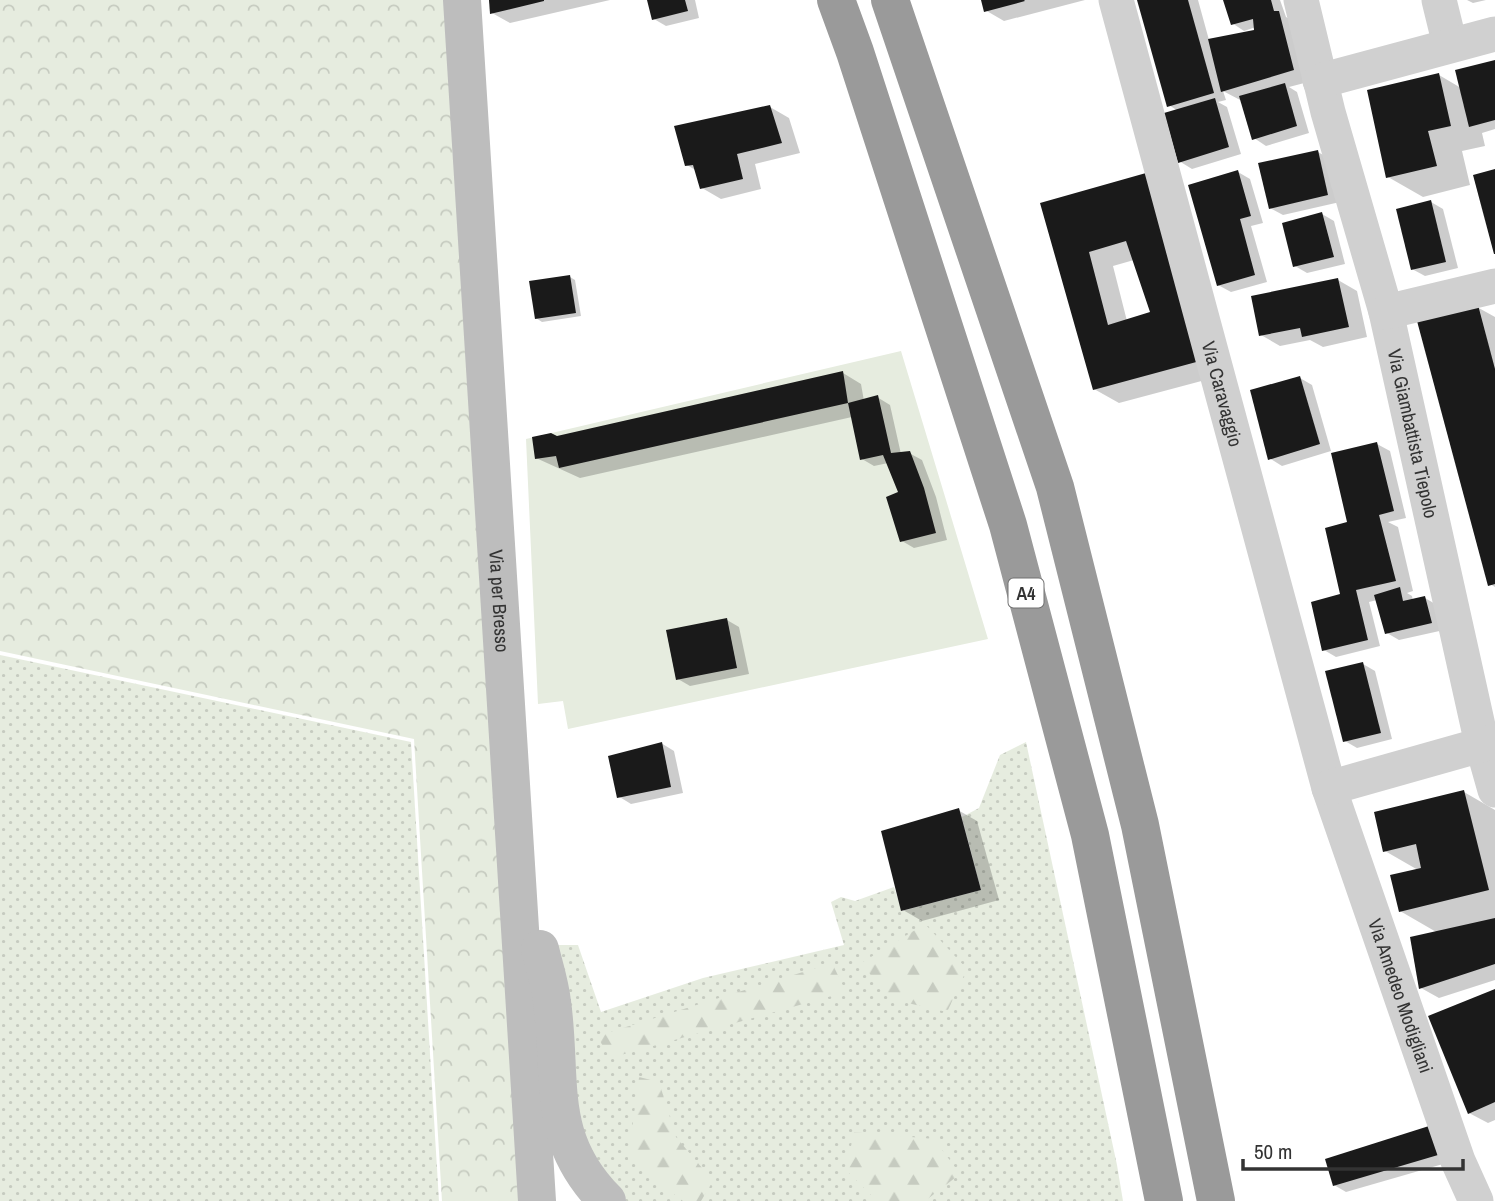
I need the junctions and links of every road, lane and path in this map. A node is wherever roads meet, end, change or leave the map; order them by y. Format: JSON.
{"nodes":[{"id":1,"x":462,"y":0,"type":"edge"},
{"id":2,"x":836,"y":0,"type":"edge"},
{"id":3,"x":890,"y":0,"type":"edge"},
{"id":4,"x":1116,"y":0,"type":"edge"},
{"id":5,"x":1301,"y":0,"type":"edge"},
{"id":6,"x":1439,"y":0,"type":"edge"},
{"id":7,"x":1495,"y":34,"type":"edge"},
{"id":8,"x":1450,"y":45,"type":"junction"},
{"id":9,"x":1320,"y":81,"type":"junction"},
{"id":10,"x":1495,"y":286,"type":"edge"},
{"id":11,"x":1386,"y":313,"type":"junction"},
{"id":12,"x":1489,"y":743,"type":"edge"},
{"id":13,"x":1329,"y":788,"type":"junction"},
{"id":14,"x":1495,"y":790,"type":"edge"},
{"id":15,"x":516,"y":848,"type":"junction"},
{"id":16,"x":537,"y":1201,"type":"edge"},
{"id":17,"x":607,"y":1201,"type":"edge"},
{"id":18,"x":1164,"y":1201,"type":"edge"},
{"id":19,"x":1216,"y":1201,"type":"edge"},
{"id":20,"x":1476,"y":1201,"type":"edge"}],
"edges":[{"from":1,"to":15,"type":"street","name":"Via per Bresso"},
{"from":2,"to":18,"type":"highway","number":"A4"},
{"from":3,"to":19,"type":"highway"},
{"from":4,"to":13,"type":"street","name":"Via Caravaggio"},
{"from":5,"to":9,"type":"street","name":"Via Giambattista Tiepolo"},
{"from":6,"to":8,"type":"street"},
{"from":7,"to":8,"type":"street"},
{"from":8,"to":9,"type":"street"},
{"from":9,"to":11,"type":"street","name":"Via Giambattista Tiepolo"},
{"from":10,"to":11,"type":"street"},
{"from":11,"to":12,"type":"street","name":"Via Giambattista Tiepolo"},
{"from":12,"to":13,"type":"street"},
{"from":12,"to":14,"type":"street","name":"Via Giambattista Tiepolo"},
{"from":13,"to":20,"type":"street","name":"Via Amedeo Modigliani"},
{"from":15,"to":16,"type":"street","name":"Via per Bresso"},
{"from":15,"to":17,"type":"street"}]}
